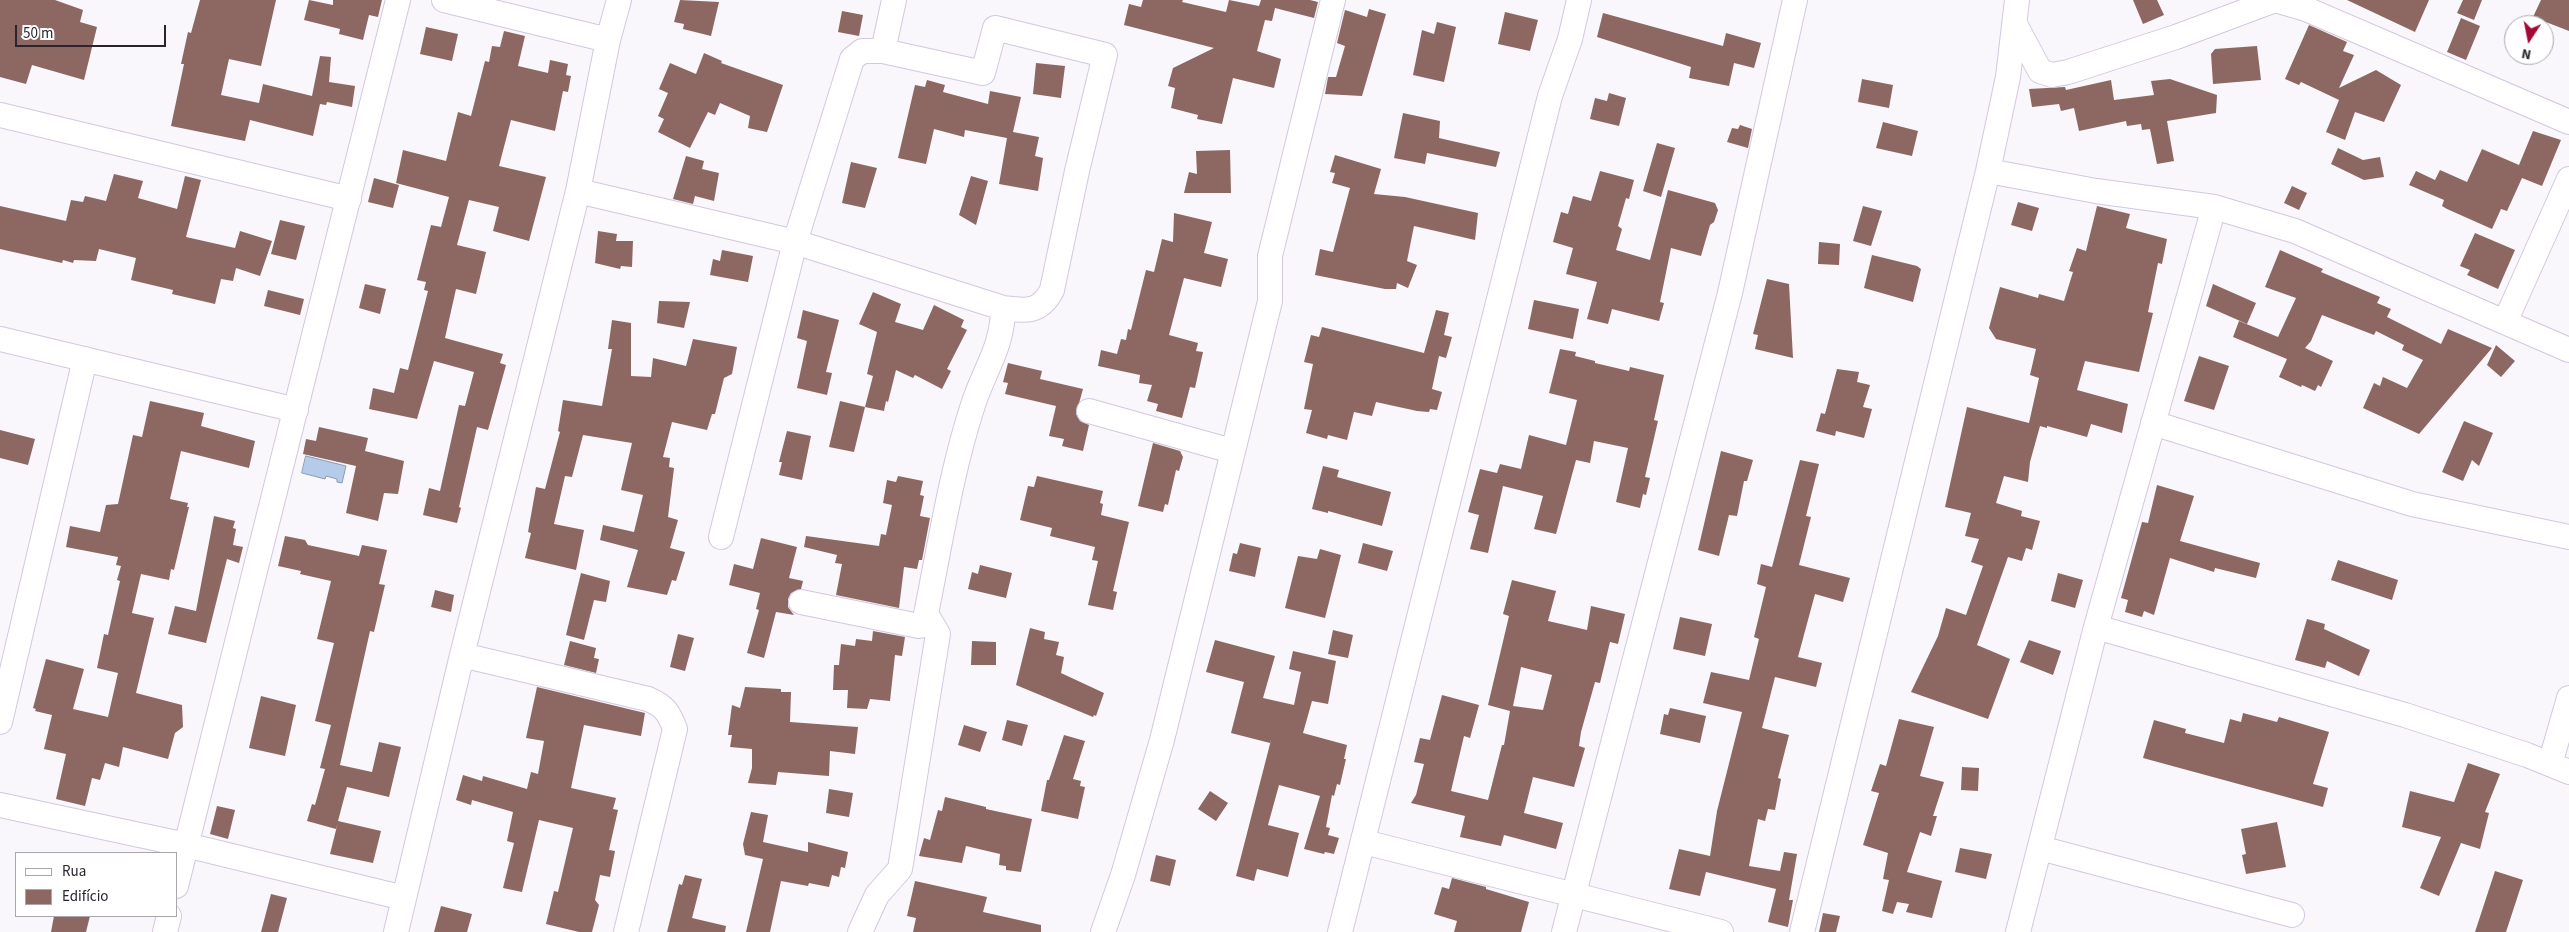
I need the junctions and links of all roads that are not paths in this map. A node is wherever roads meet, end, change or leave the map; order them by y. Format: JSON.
{"nodes":[{"id":1,"x":398,"y":0,"type":"edge"},
{"id":2,"x":444,"y":0,"type":"edge"},
{"id":3,"x":619,"y":0,"type":"edge"},
{"id":4,"x":894,"y":0,"type":"edge"},
{"id":5,"x":1333,"y":0,"type":"edge"},
{"id":6,"x":1579,"y":0,"type":"edge"},
{"id":7,"x":1795,"y":0,"type":"edge"},
{"id":8,"x":2017,"y":0,"type":"edge"},
{"id":9,"x":2275,"y":0,"type":"edge"},
{"id":10,"x":2016,"y":26,"type":"junction"},
{"id":11,"x":608,"y":40,"type":"junction"},
{"id":12,"x":883,"y":51,"type":"junction"},
{"id":13,"x":0,"y":115,"type":"edge"},
{"id":14,"x":2569,"y":122,"type":"edge"},
{"id":15,"x":1988,"y":172,"type":"junction"},
{"id":16,"x":2569,"y":179,"type":"edge"},
{"id":17,"x":578,"y":191,"type":"junction"},
{"id":18,"x":349,"y":200,"type":"junction"},
{"id":19,"x":2214,"y":207,"type":"junction"},
{"id":20,"x":795,"y":242,"type":"junction"},
{"id":21,"x":1003,"y":308,"type":"junction"},
{"id":22,"x":2504,"y":322,"type":"junction"},
{"id":23,"x":0,"y":338,"type":"edge"},
{"id":24,"x":2569,"y":350,"type":"edge"},
{"id":25,"x":85,"y":359,"type":"junction"},
{"id":26,"x":296,"y":410,"type":"junction"},
{"id":27,"x":1089,"y":411,"type":"dead end"},
{"id":28,"x":2153,"y":423,"type":"junction"},
{"id":29,"x":1232,"y":450,"type":"junction"},
{"id":30,"x":721,"y":537,"type":"dead end"},
{"id":31,"x":2569,"y":538,"type":"edge"},
{"id":32,"x":801,"y":602,"type":"dead end"},
{"id":33,"x":932,"y":624,"type":"junction"},
{"id":34,"x":2096,"y":627,"type":"junction"},
{"id":35,"x":462,"y":655,"type":"junction"},
{"id":36,"x":2569,"y":698,"type":"edge"},
{"id":37,"x":0,"y":722,"type":"edge"},
{"id":38,"x":2560,"y":768,"type":"edge"},
{"id":39,"x":0,"y":805,"type":"edge"},
{"id":40,"x":1364,"y":842,"type":"junction"},
{"id":41,"x":186,"y":845,"type":"junction"},
{"id":42,"x":2040,"y":848,"type":"junction"},
{"id":43,"x":178,"y":878,"type":"edge"},
{"id":44,"x":1574,"y":896,"type":"junction"},
{"id":45,"x":404,"y":898,"type":"junction"},
{"id":46,"x":2292,"y":915,"type":"dead end"},
{"id":47,"x":169,"y":917,"type":"edge"},
{"id":48,"x":166,"y":932,"type":"edge"},
{"id":49,"x":396,"y":932,"type":"edge"},
{"id":50,"x":626,"y":932,"type":"edge"},
{"id":51,"x":860,"y":932,"type":"edge"},
{"id":52,"x":1103,"y":932,"type":"edge"},
{"id":53,"x":1340,"y":932,"type":"edge"},
{"id":54,"x":1564,"y":932,"type":"edge"},
{"id":55,"x":1721,"y":932,"type":"edge"},
{"id":56,"x":1802,"y":932,"type":"edge"},
{"id":57,"x":2018,"y":932,"type":"edge"}],
"edges":[{"from":1,"to":18,"type":"street"},
{"from":2,"to":11,"type":"street"},
{"from":3,"to":11,"type":"street"},
{"from":4,"to":12,"type":"street"},
{"from":5,"to":29,"type":"street"},
{"from":6,"to":40,"type":"street"},
{"from":7,"to":44,"type":"street"},
{"from":8,"to":10,"type":"street"},
{"from":9,"to":10,"type":"street"},
{"from":9,"to":14,"type":"street"},
{"from":10,"to":15,"type":"street"},
{"from":11,"to":17,"type":"street"},
{"from":12,"to":20,"type":"street"},
{"from":12,"to":21,"type":"street"},
{"from":13,"to":18,"type":"street"},
{"from":15,"to":19,"type":"street"},
{"from":15,"to":56,"type":"street"},
{"from":16,"to":22,"type":"street"},
{"from":17,"to":20,"type":"street"},
{"from":17,"to":35,"type":"street"},
{"from":18,"to":26,"type":"street"},
{"from":19,"to":22,"type":"street"},
{"from":19,"to":28,"type":"street"},
{"from":20,"to":21,"type":"street"},
{"from":20,"to":30,"type":"street"},
{"from":21,"to":33,"type":"street"},
{"from":22,"to":24,"type":"street"},
{"from":23,"to":25,"type":"street"},
{"from":25,"to":26,"type":"street"},
{"from":25,"to":37,"type":"street"},
{"from":26,"to":41,"type":"street"},
{"from":27,"to":29,"type":"street"},
{"from":28,"to":31,"type":"street"},
{"from":28,"to":34,"type":"street"},
{"from":29,"to":52,"type":"street"},
{"from":32,"to":33,"type":"street"},
{"from":33,"to":51,"type":"street"},
{"from":34,"to":38,"type":"street"},
{"from":34,"to":42,"type":"street"},
{"from":35,"to":45,"type":"street"},
{"from":35,"to":50,"type":"street"},
{"from":36,"to":38,"type":"street"},
{"from":39,"to":41,"type":"street"},
{"from":40,"to":44,"type":"street"},
{"from":40,"to":53,"type":"street"},
{"from":41,"to":43,"type":"street"},
{"from":41,"to":45,"type":"street"},
{"from":42,"to":46,"type":"street"},
{"from":42,"to":57,"type":"street"},
{"from":44,"to":54,"type":"street"},
{"from":44,"to":55,"type":"street"},
{"from":45,"to":49,"type":"street"},
{"from":47,"to":48,"type":"street"}]}
